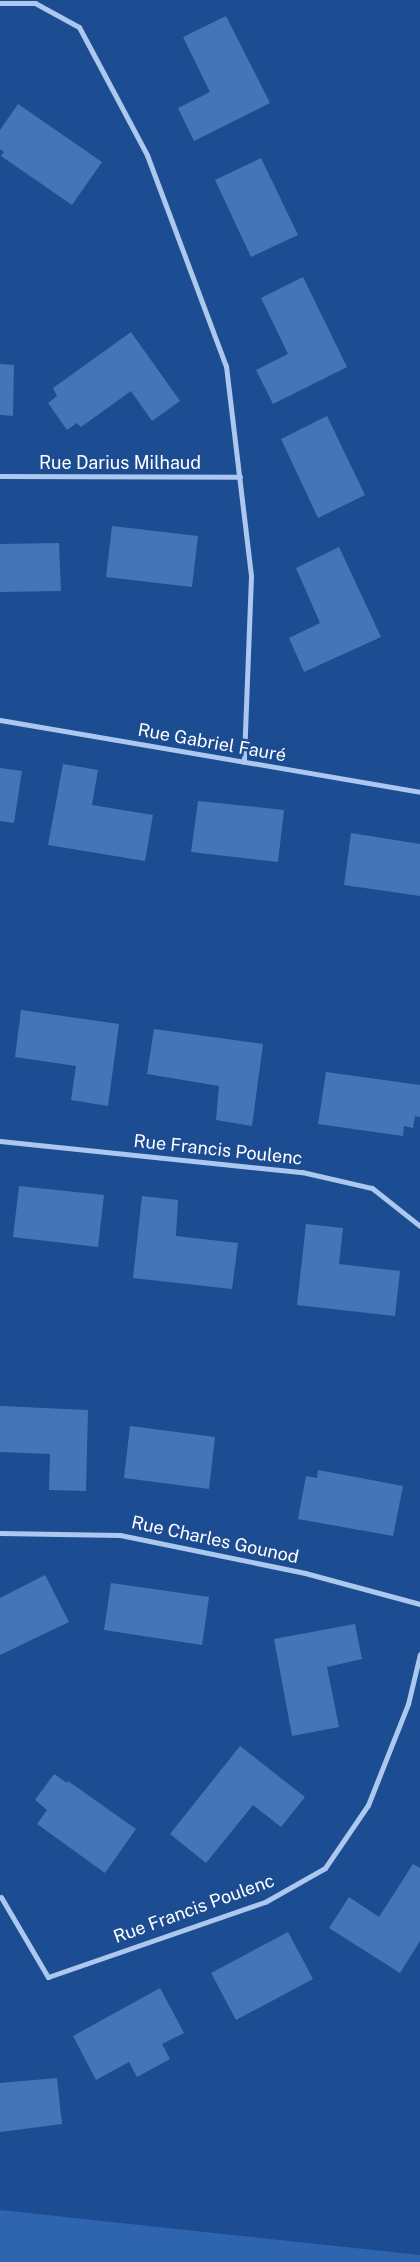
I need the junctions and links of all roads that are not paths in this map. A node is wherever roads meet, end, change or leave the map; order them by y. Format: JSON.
{"nodes":[{"id":1,"x":0,"y":3,"type":"edge"},
{"id":2,"x":0,"y":476,"type":"edge"},
{"id":3,"x":240,"y":477,"type":"junction"},
{"id":4,"x":0,"y":720,"type":"edge"},
{"id":5,"x":244,"y":762,"type":"junction"},
{"id":6,"x":420,"y":792,"type":"edge"},
{"id":7,"x":0,"y":1141,"type":"edge"},
{"id":8,"x":420,"y":1226,"type":"edge"},
{"id":9,"x":0,"y":1532,"type":"edge"},
{"id":10,"x":420,"y":1604,"type":"edge"},
{"id":11,"x":420,"y":1654,"type":"edge"},
{"id":12,"x":1,"y":1896,"type":"edge"}],
"edges":[{"from":1,"to":3,"type":"street"},
{"from":2,"to":3,"type":"street","name":"Rue Darius Milhaud"},
{"from":3,"to":5,"type":"street"},
{"from":4,"to":5,"type":"street","name":"Rue Gabriel Fauré"},
{"from":5,"to":6,"type":"street","name":"Rue Gabriel Fauré"},
{"from":7,"to":8,"type":"street","name":"Rue Francis Poulenc"},
{"from":9,"to":10,"type":"street","name":"Rue Charles Gounod"},
{"from":11,"to":12,"type":"street","name":"Rue Francis Poulenc"}]}
